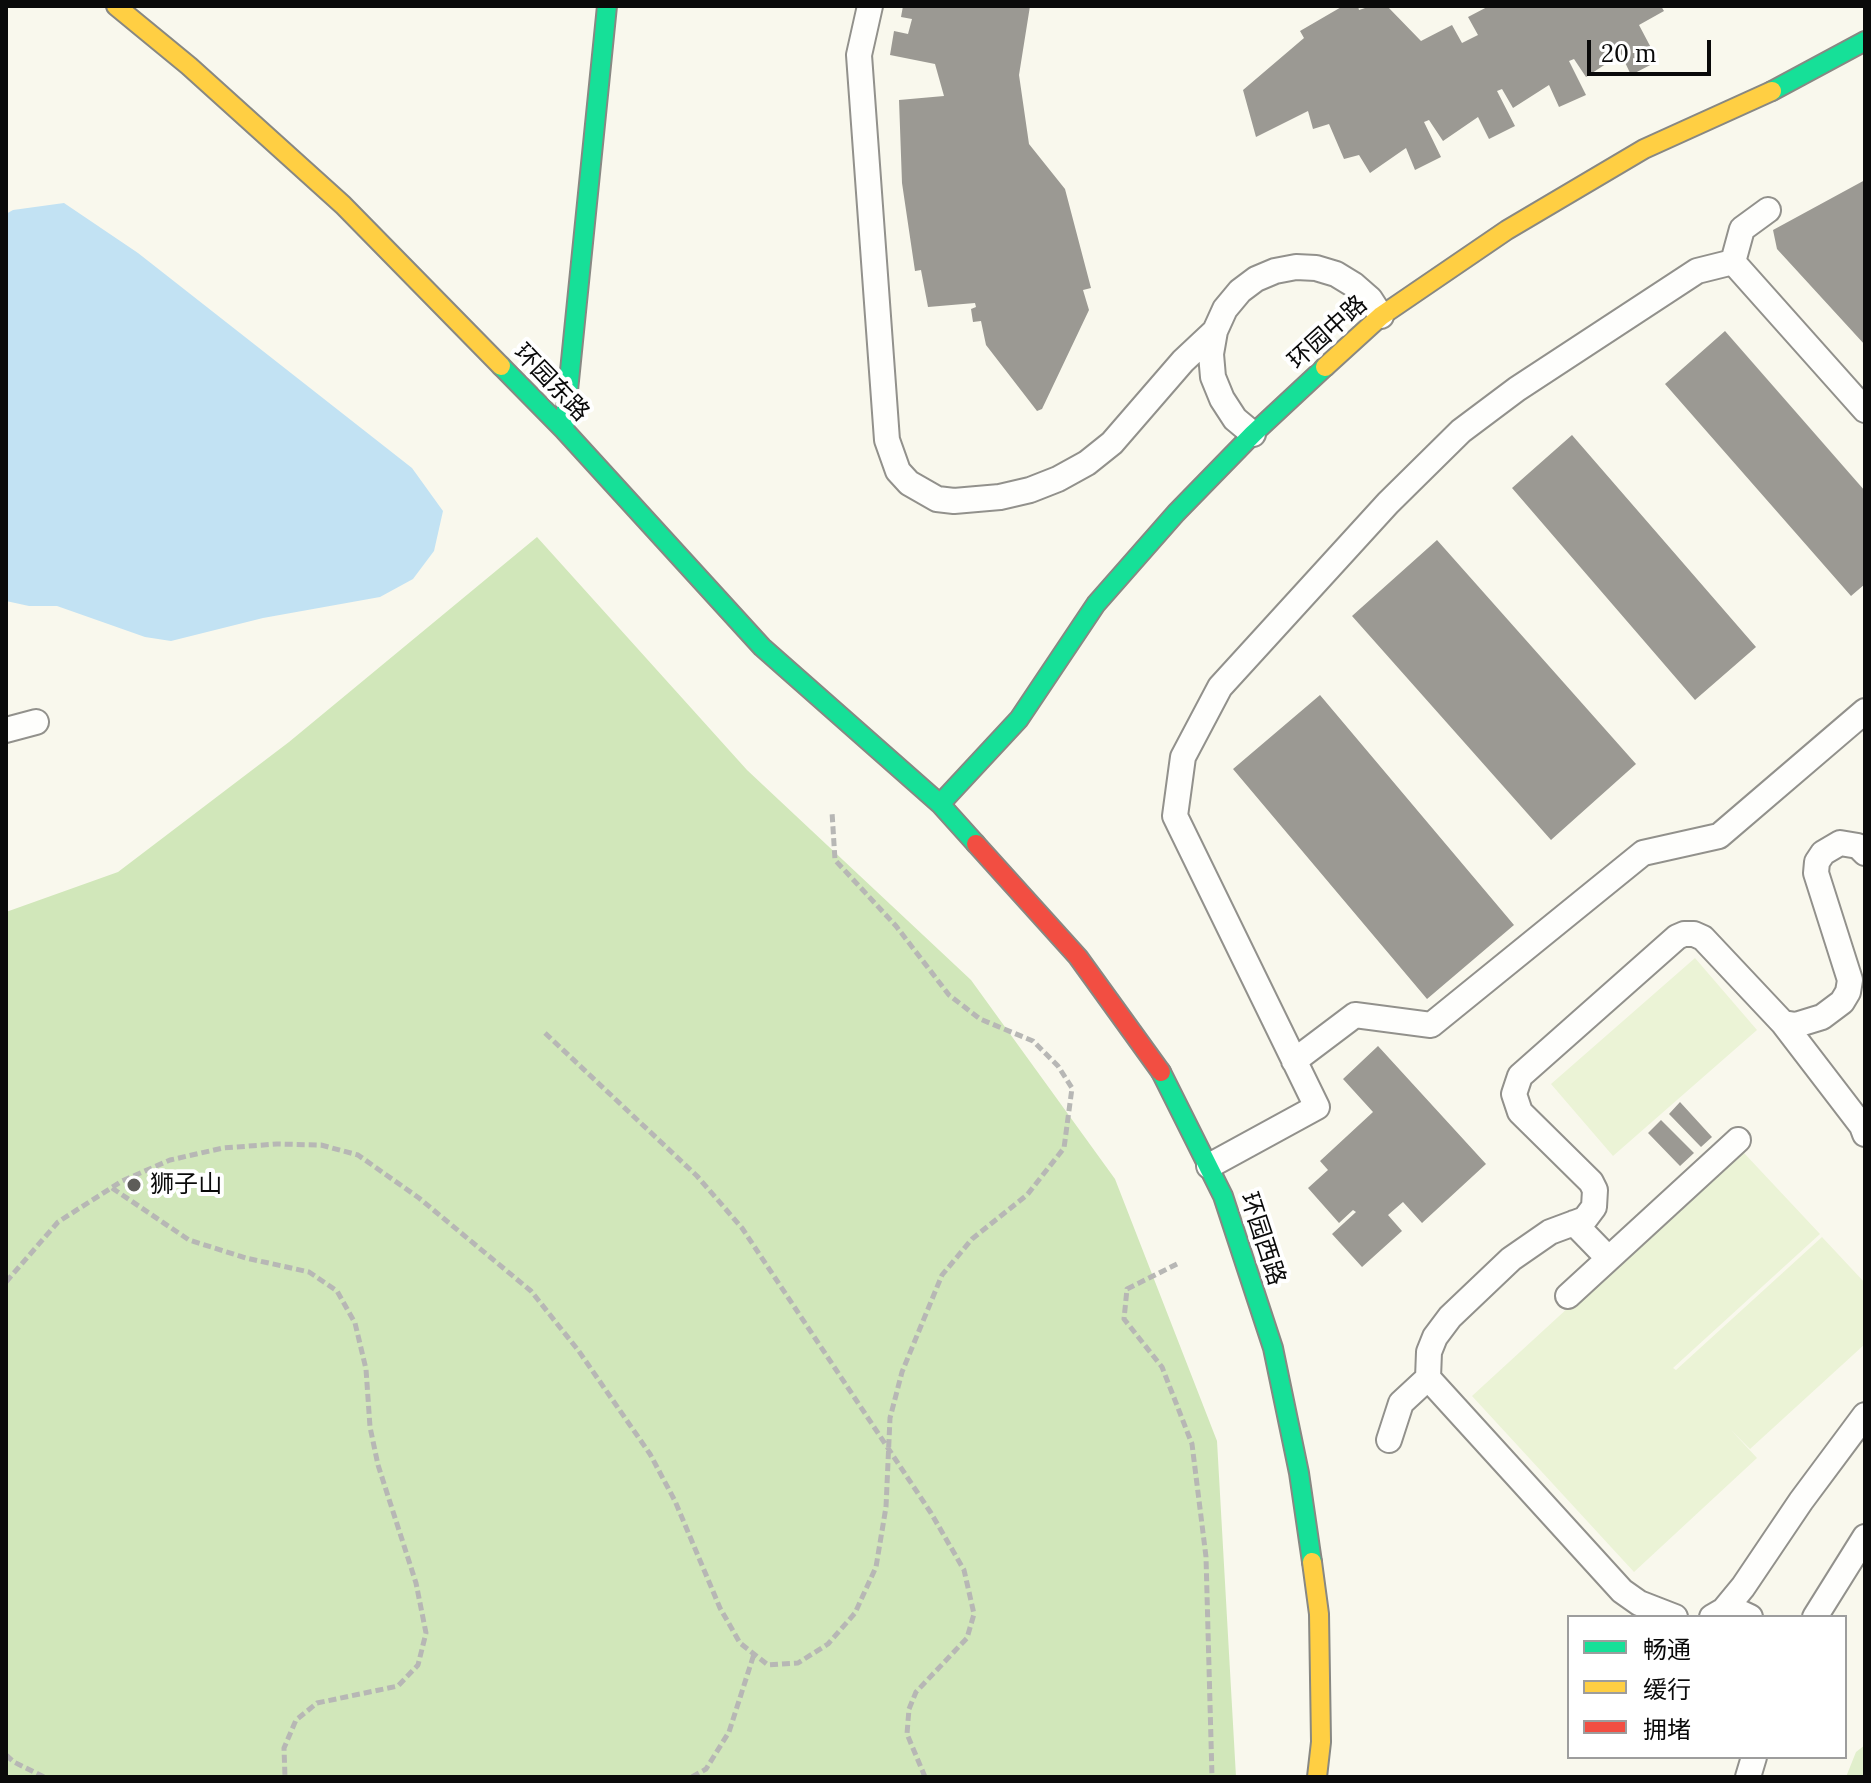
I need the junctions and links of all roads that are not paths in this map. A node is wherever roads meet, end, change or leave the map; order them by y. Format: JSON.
{"nodes":[{"id":1,"x":116,"y":6,"type":"edge"},
{"id":2,"x":607,"y":6,"type":"edge"},
{"id":3,"x":870,"y":6,"type":"edge"},
{"id":4,"x":1865,"y":41,"type":"edge"},
{"id":5,"x":1768,"y":210,"type":"dead end"},
{"id":6,"x":1733,"y":262,"type":"junction"},
{"id":7,"x":1381,"y":316,"type":"junction"},
{"id":8,"x":1215,"y":331,"type":"junction"},
{"id":9,"x":1865,"y":410,"type":"edge"},
{"id":10,"x":564,"y":430,"type":"junction"},
{"id":11,"x":1253,"y":434,"type":"junction"},
{"id":12,"x":1865,"y":711,"type":"edge"},
{"id":13,"x":36,"y":722,"type":"dead end"},
{"id":14,"x":6,"y":730,"type":"edge"},
{"id":15,"x":940,"y":804,"type":"junction"},
{"id":16,"x":1865,"y":853,"type":"edge"},
{"id":17,"x":1783,"y":1023,"type":"junction"},
{"id":18,"x":1294,"y":1061,"type":"junction"},
{"id":19,"x":1865,"y":1134,"type":"edge"},
{"id":20,"x":1738,"y":1140,"type":"dead end"},
{"id":21,"x":1209,"y":1166,"type":"junction"},
{"id":22,"x":1574,"y":1223,"type":"junction"},
{"id":23,"x":1608,"y":1258,"type":"junction"},
{"id":24,"x":1568,"y":1296,"type":"dead end"},
{"id":25,"x":1428,"y":1378,"type":"junction"},
{"id":26,"x":1865,"y":1415,"type":"edge"},
{"id":27,"x":1389,"y":1440,"type":"dead end"},
{"id":28,"x":1865,"y":1537,"type":"edge"},
{"id":29,"x":1718,"y":1613,"type":"edge"},
{"id":30,"x":1670,"y":1615,"type":"edge"},
{"id":31,"x":1746,"y":1615,"type":"edge"},
{"id":32,"x":1816,"y":1615,"type":"edge"},
{"id":33,"x":1317,"y":1777,"type":"edge"}],
"edges":[{"from":1,"to":10,"type":"street","name":"环园东路"},
{"from":2,"to":10,"type":"street"},
{"from":3,"to":8,"type":"lane"},
{"from":4,"to":7,"type":"street","name":"环园中路"},
{"from":5,"to":6,"type":"lane"},
{"from":6,"to":9,"type":"lane"},
{"from":6,"to":18,"type":"lane"},
{"from":7,"to":8,"type":"lane"},
{"from":7,"to":11,"type":"street","name":"环园中路"},
{"from":8,"to":11,"type":"lane"},
{"from":10,"to":15,"type":"street","name":"环园东路"},
{"from":11,"to":15,"type":"street","name":"环园中路"},
{"from":12,"to":18,"type":"lane"},
{"from":13,"to":14,"type":"lane"},
{"from":15,"to":21,"type":"street","name":"环园西路"},
{"from":16,"to":17,"type":"lane"},
{"from":17,"to":19,"type":"lane"},
{"from":17,"to":22,"type":"lane"},
{"from":18,"to":21,"type":"lane"},
{"from":20,"to":23,"type":"lane"},
{"from":21,"to":33,"type":"street","name":"环园西路"},
{"from":22,"to":23,"type":"lane"},
{"from":22,"to":25,"type":"lane"},
{"from":23,"to":24,"type":"lane"},
{"from":25,"to":27,"type":"lane"},
{"from":25,"to":30,"type":"lane"},
{"from":26,"to":29,"type":"lane"},
{"from":28,"to":32,"type":"lane"},
{"from":29,"to":31,"type":"lane"}]}
